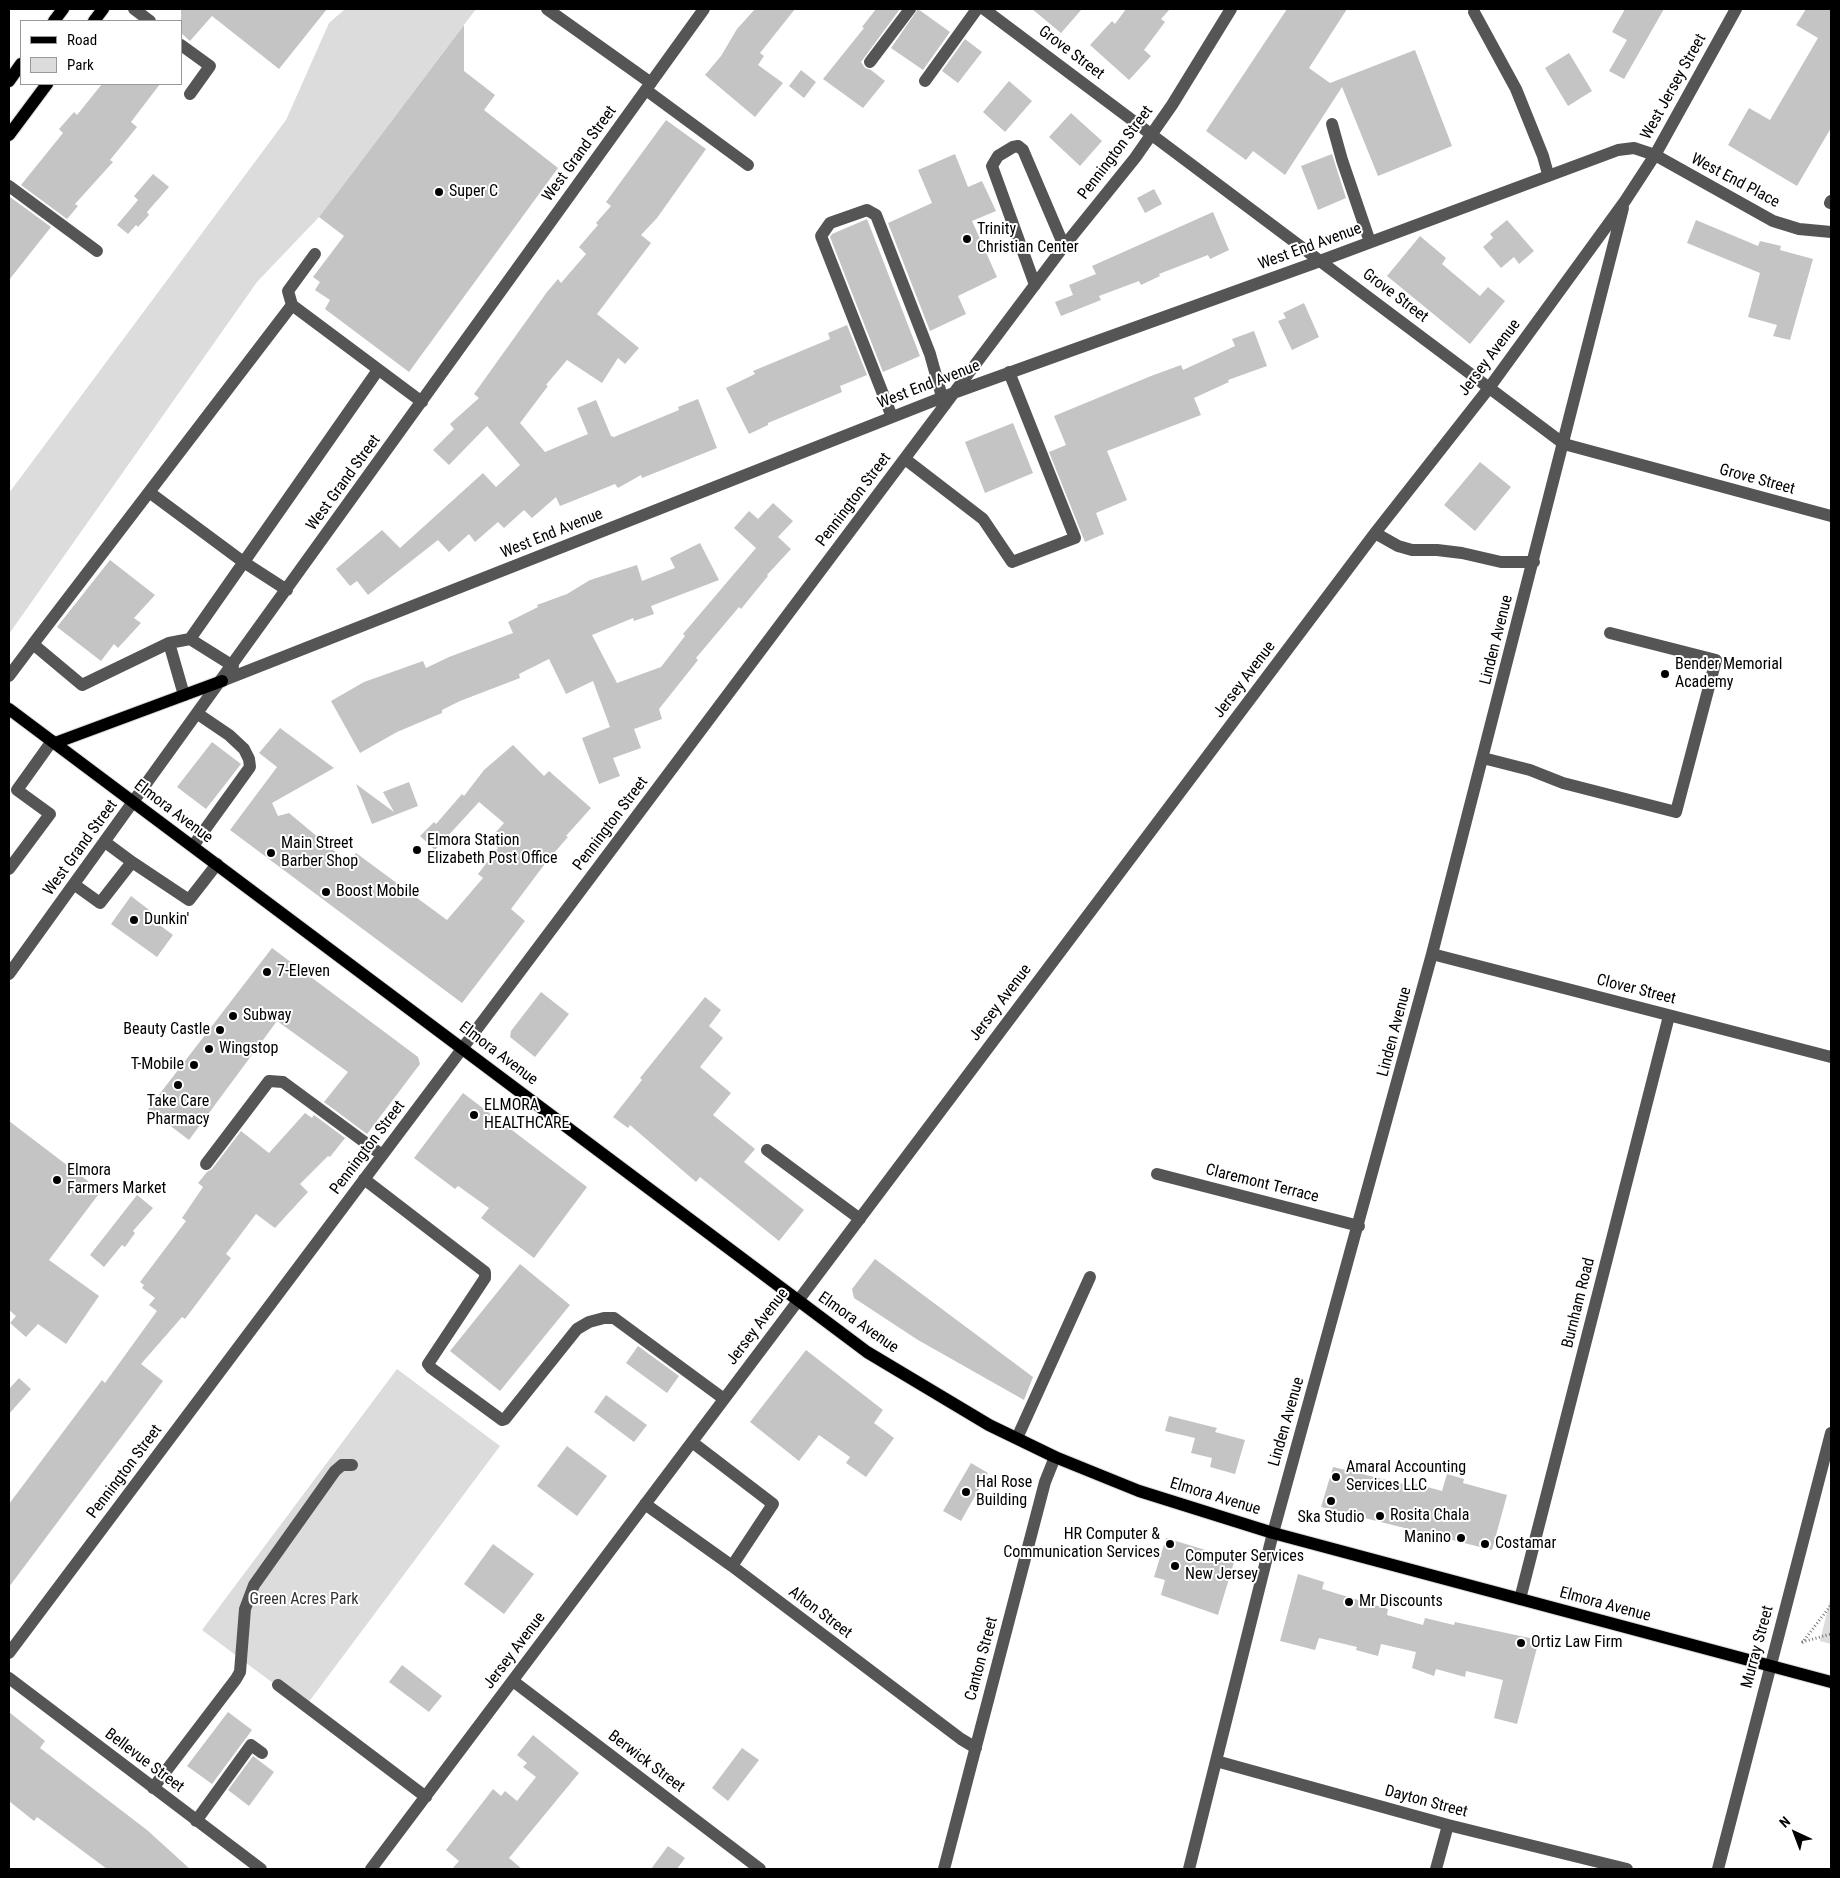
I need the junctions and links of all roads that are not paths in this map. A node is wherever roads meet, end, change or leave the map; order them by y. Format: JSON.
{"nodes":[{"id":1,"x":63,"y":9,"type":"edge"},
{"id":2,"x":103,"y":9,"type":"edge"},
{"id":3,"x":134,"y":9,"type":"edge"},
{"id":4,"x":547,"y":9,"type":"edge"},
{"id":5,"x":704,"y":9,"type":"edge"},
{"id":6,"x":910,"y":9,"type":"edge"},
{"id":7,"x":978,"y":9,"type":"edge"},
{"id":8,"x":984,"y":9,"type":"edge"},
{"id":9,"x":1231,"y":9,"type":"edge"},
{"id":10,"x":1736,"y":9,"type":"edge"},
{"id":11,"x":1474,"y":12,"type":"dead end"},
{"id":12,"x":55,"y":20,"type":"edge"},
{"id":13,"x":95,"y":20,"type":"edge"},
{"id":14,"x":149,"y":20,"type":"edge"},
{"id":15,"x":182,"y":46,"type":"edge"},
{"id":16,"x":870,"y":62,"type":"dead end"},
{"id":17,"x":20,"y":65,"type":"edge"},
{"id":18,"x":9,"y":81,"type":"edge"},
{"id":19,"x":926,"y":82,"type":"dead end"},
{"id":20,"x":46,"y":85,"type":"edge"},
{"id":21,"x":648,"y":87,"type":"junction"},
{"id":22,"x":190,"y":94,"type":"dead end"},
{"id":23,"x":1332,"y":124,"type":"dead end"},
{"id":24,"x":1152,"y":133,"type":"junction"},
{"id":25,"x":9,"y":135,"type":"edge"},
{"id":26,"x":1655,"y":155,"type":"junction"},
{"id":27,"x":748,"y":165,"type":"dead end"},
{"id":28,"x":1548,"y":174,"type":"junction"},
{"id":29,"x":9,"y":186,"type":"edge"},
{"id":30,"x":1625,"y":201,"type":"junction"},
{"id":31,"x":1831,"y":232,"type":"edge"},
{"id":32,"x":1370,"y":242,"type":"junction"},
{"id":33,"x":1064,"y":246,"type":"junction"},
{"id":34,"x":98,"y":252,"type":"dead end"},
{"id":35,"x":315,"y":254,"type":"dead end"},
{"id":36,"x":1320,"y":260,"type":"junction"},
{"id":37,"x":1035,"y":285,"type":"junction"},
{"id":38,"x":292,"y":305,"type":"junction"},
{"id":39,"x":378,"y":370,"type":"junction"},
{"id":40,"x":1009,"y":372,"type":"junction"},
{"id":41,"x":1489,"y":388,"type":"junction"},
{"id":42,"x":956,"y":392,"type":"junction"},
{"id":43,"x":942,"y":397,"type":"junction"},
{"id":44,"x":422,"y":402,"type":"junction"},
{"id":45,"x":892,"y":417,"type":"junction"},
{"id":46,"x":1564,"y":444,"type":"junction"},
{"id":47,"x":905,"y":459,"type":"junction"},
{"id":48,"x":149,"y":492,"type":"junction"},
{"id":49,"x":1831,"y":516,"type":"edge"},
{"id":50,"x":1375,"y":533,"type":"junction"},
{"id":51,"x":242,"y":561,"type":"junction"},
{"id":52,"x":1534,"y":562,"type":"junction"},
{"id":53,"x":287,"y":590,"type":"junction"},
{"id":54,"x":1610,"y":633,"type":"dead end"},
{"id":55,"x":190,"y":639,"type":"junction"},
{"id":56,"x":169,"y":643,"type":"junction"},
{"id":57,"x":33,"y":644,"type":"junction"},
{"id":58,"x":232,"y":666,"type":"junction"},
{"id":59,"x":9,"y":676,"type":"edge"},
{"id":60,"x":222,"y":681,"type":"junction"},
{"id":61,"x":184,"y":695,"type":"junction"},
{"id":62,"x":9,"y":709,"type":"edge"},
{"id":63,"x":198,"y":714,"type":"junction"},
{"id":64,"x":54,"y":742,"type":"junction"},
{"id":65,"x":1483,"y":758,"type":"junction"},
{"id":66,"x":13,"y":787,"type":"edge"},
{"id":67,"x":134,"y":802,"type":"junction"},
{"id":68,"x":106,"y":842,"type":"junction"},
{"id":69,"x":193,"y":846,"type":"junction"},
{"id":70,"x":132,"y":862,"type":"junction"},
{"id":71,"x":217,"y":864,"type":"junction"},
{"id":72,"x":9,"y":869,"type":"edge"},
{"id":73,"x":75,"y":885,"type":"junction"},
{"id":74,"x":1432,"y":954,"type":"junction"},
{"id":75,"x":9,"y":974,"type":"edge"},
{"id":76,"x":1669,"y":1016,"type":"junction"},
{"id":77,"x":462,"y":1048,"type":"junction"},
{"id":78,"x":1831,"y":1057,"type":"edge"},
{"id":79,"x":767,"y":1150,"type":"dead end"},
{"id":80,"x":382,"y":1155,"type":"junction"},
{"id":81,"x":206,"y":1164,"type":"dead end"},
{"id":82,"x":1157,"y":1174,"type":"dead end"},
{"id":83,"x":364,"y":1179,"type":"junction"},
{"id":84,"x":860,"y":1219,"type":"junction"},
{"id":85,"x":1359,"y":1226,"type":"junction"},
{"id":86,"x":1090,"y":1276,"type":"dead end"},
{"id":87,"x":798,"y":1300,"type":"junction"},
{"id":88,"x":724,"y":1399,"type":"junction"},
{"id":89,"x":1831,"y":1433,"type":"edge"},
{"id":90,"x":1017,"y":1438,"type":"junction"},
{"id":91,"x":692,"y":1442,"type":"junction"},
{"id":92,"x":1055,"y":1457,"type":"junction"},
{"id":93,"x":352,"y":1465,"type":"dead end"},
{"id":94,"x":645,"y":1504,"type":"junction"},
{"id":95,"x":1274,"y":1532,"type":"junction"},
{"id":96,"x":732,"y":1566,"type":"junction"},
{"id":97,"x":1520,"y":1600,"type":"junction"},
{"id":98,"x":9,"y":1653,"type":"edge"},
{"id":99,"x":1770,"y":1666,"type":"junction"},
{"id":100,"x":9,"y":1678,"type":"edge"},
{"id":101,"x":513,"y":1681,"type":"junction"},
{"id":102,"x":1831,"y":1682,"type":"edge"},
{"id":103,"x":278,"y":1686,"type":"dead end"},
{"id":104,"x":976,"y":1748,"type":"junction"},
{"id":105,"x":262,"y":1753,"type":"dead end"},
{"id":106,"x":1216,"y":1761,"type":"junction"},
{"id":107,"x":153,"y":1788,"type":"junction"},
{"id":108,"x":426,"y":1797,"type":"junction"},
{"id":109,"x":196,"y":1821,"type":"junction"},
{"id":110,"x":1448,"y":1825,"type":"junction"},
{"id":111,"x":261,"y":1869,"type":"edge"},
{"id":112,"x":371,"y":1869,"type":"edge"},
{"id":113,"x":760,"y":1869,"type":"edge"},
{"id":114,"x":944,"y":1869,"type":"edge"},
{"id":115,"x":1189,"y":1869,"type":"edge"},
{"id":116,"x":1436,"y":1869,"type":"edge"},
{"id":117,"x":1627,"y":1869,"type":"edge"},
{"id":118,"x":1718,"y":1869,"type":"edge"}],
"edges":[{"from":1,"to":12,"type":"main road"},
{"from":2,"to":13,"type":"main road"},
{"from":3,"to":14,"type":"street"},
{"from":4,"to":21,"type":"street"},
{"from":5,"to":21,"type":"street","name":"West Grand Street"},
{"from":6,"to":16,"type":"street"},
{"from":7,"to":19,"type":"street"},
{"from":8,"to":24,"type":"street","name":"Grove Street"},
{"from":9,"to":24,"type":"street","name":"Pennington Street"},
{"from":10,"to":26,"type":"street","name":"West Jersey Street"},
{"from":11,"to":28,"type":"street"},
{"from":15,"to":22,"type":"street"},
{"from":17,"to":18,"type":"main road"},
{"from":20,"to":25,"type":"main road"},
{"from":21,"to":27,"type":"street"},
{"from":21,"to":44,"type":"street","name":"West Grand Street"},
{"from":23,"to":32,"type":"street"},
{"from":24,"to":33,"type":"street","name":"Pennington Street"},
{"from":24,"to":36,"type":"street","name":"Grove Street"},
{"from":26,"to":28,"type":"street","name":"West End Avenue"},
{"from":26,"to":30,"type":"street","name":"Jersey Avenue"},
{"from":26,"to":31,"type":"street","name":"West End Place"},
{"from":28,"to":32,"type":"street","name":"West End Avenue"},
{"from":29,"to":34,"type":"street"},
{"from":30,"to":41,"type":"street","name":"Jersey Avenue"},
{"from":30,"to":46,"type":"street","name":"Linden Avenue"},
{"from":32,"to":36,"type":"street","name":"West End Avenue"},
{"from":33,"to":37,"type":"street","name":"Pennington Street"},
{"from":33,"to":37,"type":"street"},
{"from":35,"to":38,"type":"street"},
{"from":36,"to":40,"type":"street","name":"West End Avenue"},
{"from":36,"to":41,"type":"street","name":"Grove Street"},
{"from":37,"to":42,"type":"street","name":"Pennington Street"},
{"from":38,"to":39,"type":"street"},
{"from":38,"to":48,"type":"street"},
{"from":39,"to":44,"type":"street"},
{"from":39,"to":51,"type":"street"},
{"from":40,"to":42,"type":"street","name":"West End Avenue"},
{"from":40,"to":47,"type":"street"},
{"from":41,"to":46,"type":"street","name":"Grove Street"},
{"from":41,"to":50,"type":"street","name":"Jersey Avenue"},
{"from":42,"to":43,"type":"street","name":"West End Avenue"},
{"from":42,"to":47,"type":"street","name":"Pennington Street"},
{"from":43,"to":45,"type":"street","name":"West End Avenue"},
{"from":43,"to":45,"type":"street"},
{"from":44,"to":53,"type":"street","name":"West Grand Street"},
{"from":45,"to":60,"type":"street","name":"West End Avenue"},
{"from":46,"to":49,"type":"street","name":"Grove Street"},
{"from":46,"to":52,"type":"street","name":"Linden Avenue"},
{"from":47,"to":77,"type":"street","name":"Pennington Street"},
{"from":48,"to":51,"type":"street"},
{"from":48,"to":57,"type":"street"},
{"from":50,"to":52,"type":"street"},
{"from":50,"to":84,"type":"street","name":"Jersey Avenue"},
{"from":51,"to":53,"type":"street"},
{"from":51,"to":55,"type":"street"},
{"from":52,"to":65,"type":"street","name":"Linden Avenue"},
{"from":53,"to":58,"type":"street","name":"West Grand Street"},
{"from":54,"to":65,"type":"street"},
{"from":55,"to":56,"type":"street"},
{"from":55,"to":58,"type":"street"},
{"from":56,"to":57,"type":"street"},
{"from":56,"to":61,"type":"street"},
{"from":57,"to":59,"type":"street"},
{"from":58,"to":60,"type":"street","name":"West Grand Street"},
{"from":60,"to":61,"type":"main road"},
{"from":60,"to":63,"type":"street","name":"West Grand Street"},
{"from":61,"to":64,"type":"main road"},
{"from":62,"to":64,"type":"main road","name":"Elmora Avenue"},
{"from":63,"to":67,"type":"street","name":"West Grand Street"},
{"from":63,"to":69,"type":"street"},
{"from":64,"to":66,"type":"street"},
{"from":64,"to":67,"type":"main road","name":"Elmora Avenue"},
{"from":65,"to":74,"type":"street","name":"Linden Avenue"},
{"from":66,"to":72,"type":"street"},
{"from":67,"to":68,"type":"street","name":"West Grand Street"},
{"from":67,"to":69,"type":"main road","name":"Elmora Avenue"},
{"from":68,"to":70,"type":"street"},
{"from":68,"to":73,"type":"street","name":"West Grand Street"},
{"from":69,"to":71,"type":"main road","name":"Elmora Avenue"},
{"from":70,"to":71,"type":"street"},
{"from":70,"to":73,"type":"street"},
{"from":71,"to":77,"type":"main road","name":"Elmora Avenue"},
{"from":73,"to":75,"type":"street","name":"West Grand Street"},
{"from":74,"to":76,"type":"street","name":"Clover Street"},
{"from":74,"to":85,"type":"street","name":"Linden Avenue"},
{"from":76,"to":78,"type":"street","name":"Clover Street"},
{"from":76,"to":97,"type":"street","name":"Burnham Road"},
{"from":77,"to":80,"type":"street","name":"Pennington Street"},
{"from":77,"to":87,"type":"main road","name":"Elmora Avenue"},
{"from":79,"to":84,"type":"street"},
{"from":80,"to":81,"type":"street"},
{"from":80,"to":83,"type":"street","name":"Pennington Street"},
{"from":82,"to":85,"type":"street","name":"Claremont Terrace"},
{"from":83,"to":88,"type":"street"},
{"from":83,"to":98,"type":"street","name":"Pennington Street"},
{"from":84,"to":87,"type":"street","name":"Jersey Avenue"},
{"from":85,"to":95,"type":"street","name":"Linden Avenue"},
{"from":86,"to":90,"type":"street"},
{"from":87,"to":88,"type":"street","name":"Jersey Avenue"},
{"from":87,"to":90,"type":"main road","name":"Elmora Avenue"},
{"from":88,"to":91,"type":"street","name":"Jersey Avenue"},
{"from":89,"to":99,"type":"street","name":"Murray Street"},
{"from":90,"to":92,"type":"main road","name":"Elmora Avenue"},
{"from":91,"to":94,"type":"street","name":"Jersey Avenue"},
{"from":91,"to":96,"type":"street"},
{"from":92,"to":95,"type":"main road","name":"Elmora Avenue"},
{"from":92,"to":104,"type":"street","name":"Canton Street"},
{"from":93,"to":107,"type":"street"},
{"from":94,"to":96,"type":"street","name":"Alton Street"},
{"from":94,"to":101,"type":"street","name":"Jersey Avenue"},
{"from":95,"to":97,"type":"main road","name":"Elmora Avenue"},
{"from":95,"to":106,"type":"street","name":"Linden Avenue"},
{"from":96,"to":104,"type":"street","name":"Alton Street"},
{"from":97,"to":99,"type":"main road","name":"Elmora Avenue"},
{"from":99,"to":102,"type":"main road","name":"Elmora Avenue"},
{"from":99,"to":118,"type":"street","name":"Murray Street"},
{"from":100,"to":107,"type":"street","name":"Bellevue Street"},
{"from":101,"to":108,"type":"street","name":"Jersey Avenue"},
{"from":101,"to":113,"type":"street","name":"Berwick Street"},
{"from":103,"to":108,"type":"street"},
{"from":104,"to":114,"type":"street","name":"Canton Street"},
{"from":105,"to":109,"type":"street"},
{"from":106,"to":110,"type":"street","name":"Dayton Street"},
{"from":106,"to":115,"type":"street","name":"Linden Avenue"},
{"from":107,"to":109,"type":"street","name":"Bellevue Street"},
{"from":108,"to":112,"type":"street","name":"Jersey Avenue"},
{"from":109,"to":111,"type":"street","name":"Bellevue Street"},
{"from":110,"to":116,"type":"street"},
{"from":110,"to":117,"type":"street","name":"Dayton Street"}]}
